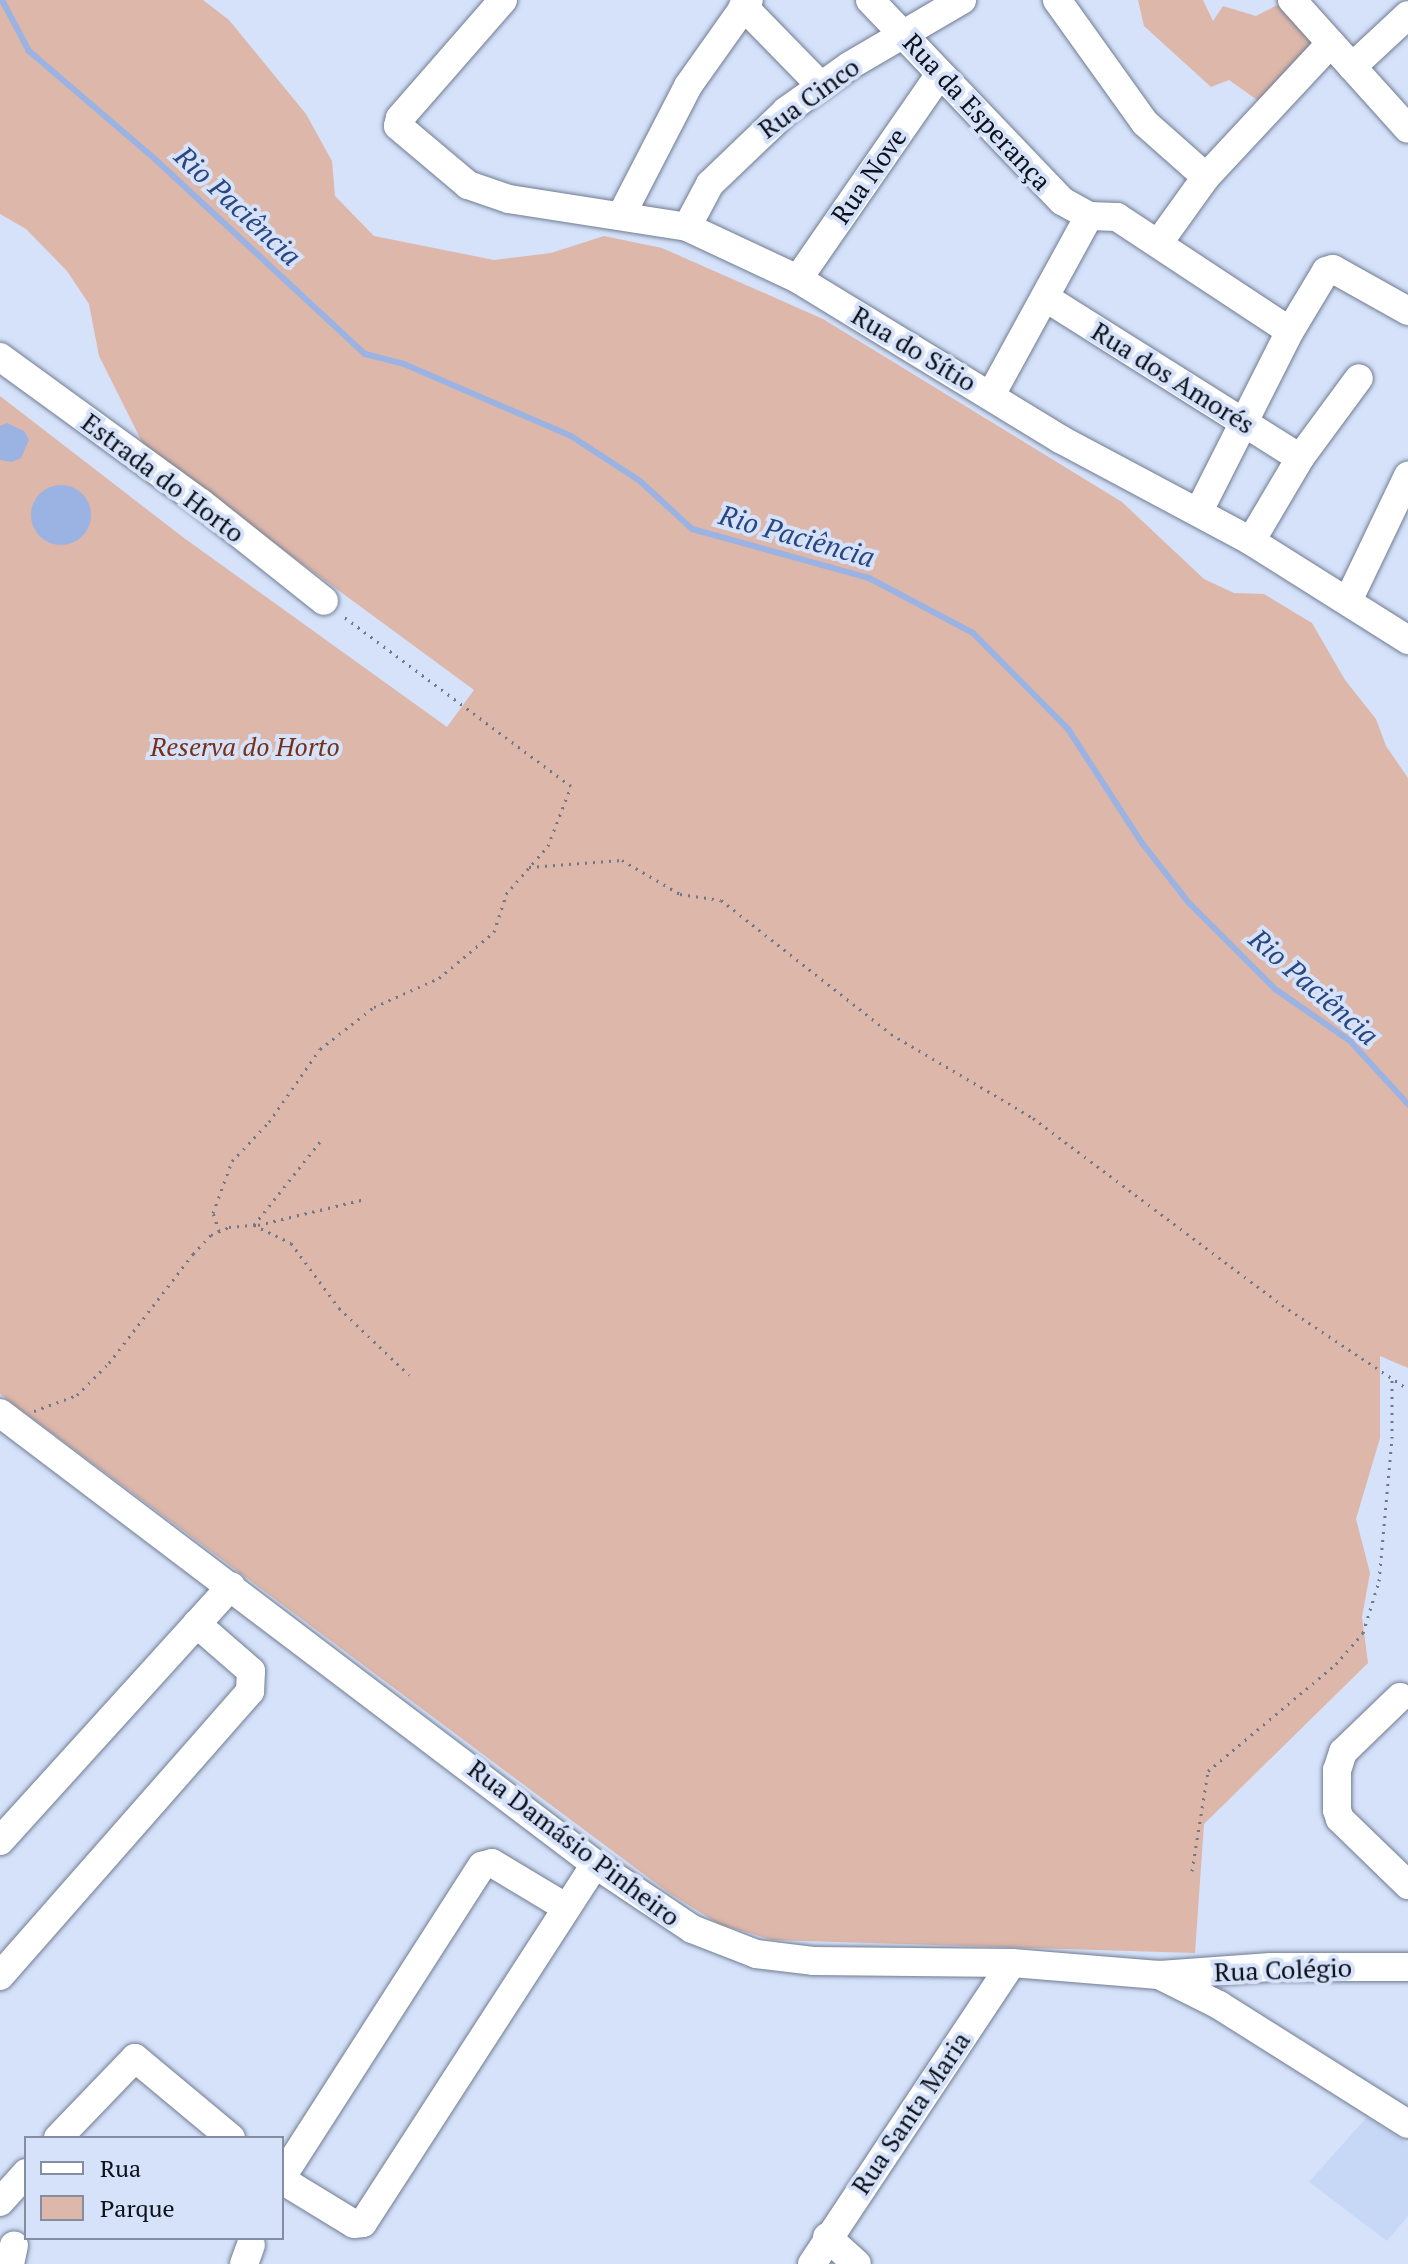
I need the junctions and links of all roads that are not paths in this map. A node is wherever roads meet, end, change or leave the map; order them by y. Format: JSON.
{"nodes":[{"id":1,"x":503,"y":0,"type":"edge"},
{"id":2,"x":870,"y":0,"type":"edge"},
{"id":3,"x":962,"y":0,"type":"edge"},
{"id":4,"x":1057,"y":0,"type":"edge"},
{"id":5,"x":1292,"y":0,"type":"edge"},
{"id":6,"x":746,"y":3,"type":"edge"},
{"id":7,"x":1408,"y":15,"type":"edge"},
{"id":8,"x":903,"y":34,"type":"junction"},
{"id":9,"x":1331,"y":43,"type":"junction"},
{"id":10,"x":1352,"y":67,"type":"junction"},
{"id":11,"x":940,"y":74,"type":"junction"},
{"id":12,"x":820,"y":85,"type":"junction"},
{"id":13,"x":1408,"y":129,"type":"edge"},
{"id":14,"x":1206,"y":177,"type":"junction"},
{"id":15,"x":622,"y":214,"type":"junction"},
{"id":16,"x":1089,"y":216,"type":"junction"},
{"id":17,"x":687,"y":227,"type":"junction"},
{"id":18,"x":1160,"y":241,"type":"junction"},
{"id":19,"x":798,"y":279,"type":"junction"},
{"id":20,"x":1046,"y":298,"type":"junction"},
{"id":21,"x":1408,"y":311,"type":"edge"},
{"id":22,"x":1290,"y":331,"type":"junction"},
{"id":23,"x":0,"y":357,"type":"edge"},
{"id":24,"x":1359,"y":378,"type":"dead end"},
{"id":25,"x":991,"y":395,"type":"junction"},
{"id":26,"x":1241,"y":423,"type":"junction"},
{"id":27,"x":1300,"y":458,"type":"junction"},
{"id":28,"x":1408,"y":476,"type":"edge"},
{"id":29,"x":1199,"y":511,"type":"junction"},
{"id":30,"x":1401,"y":512,"type":"edge"},
{"id":31,"x":1251,"y":541,"type":"junction"},
{"id":32,"x":324,"y":601,"type":"road end"},
{"id":33,"x":1348,"y":601,"type":"junction"},
{"id":34,"x":1408,"y":640,"type":"edge"},
{"id":35,"x":3,"y":1415,"type":"edge"},
{"id":36,"x":231,"y":1586,"type":"junction"},
{"id":37,"x":197,"y":1624,"type":"junction"},
{"id":38,"x":1400,"y":1697,"type":"dead end"},
{"id":39,"x":0,"y":1841,"type":"edge"},
{"id":40,"x":595,"y":1864,"type":"junction"},
{"id":41,"x":1408,"y":1885,"type":"edge"},
{"id":42,"x":567,"y":1908,"type":"junction"},
{"id":43,"x":1012,"y":1963,"type":"junction"},
{"id":44,"x":1408,"y":1967,"type":"edge"},
{"id":45,"x":1159,"y":1975,"type":"junction"},
{"id":46,"x":0,"y":1976,"type":"edge"},
{"id":47,"x":1408,"y":2124,"type":"edge"},
{"id":48,"x":60,"y":2136,"type":"edge"},
{"id":49,"x":229,"y":2136,"type":"edge"},
{"id":50,"x":24,"y":2175,"type":"edge"},
{"id":51,"x":284,"y":2176,"type":"edge"},
{"id":52,"x":284,"y":2180,"type":"edge"},
{"id":53,"x":0,"y":2202,"type":"edge"},
{"id":54,"x":827,"y":2237,"type":"junction"},
{"id":55,"x":812,"y":2264,"type":"edge"},
{"id":56,"x":857,"y":2264,"type":"edge"}],
"edges":[{"from":1,"to":15,"type":"street","name":"Rua do Sítio"},
{"from":2,"to":8,"type":"street","name":"Rua da Esperança"},
{"from":3,"to":8,"type":"street","name":"Rua Cinco"},
{"from":4,"to":14,"type":"street"},
{"from":5,"to":9,"type":"street"},
{"from":6,"to":12,"type":"street"},
{"from":6,"to":15,"type":"street"},
{"from":7,"to":10,"type":"street"},
{"from":8,"to":11,"type":"street","name":"Rua da Esperança"},
{"from":8,"to":12,"type":"street","name":"Rua Cinco"},
{"from":9,"to":10,"type":"street"},
{"from":9,"to":14,"type":"street"},
{"from":10,"to":13,"type":"street"},
{"from":11,"to":16,"type":"street","name":"Rua da Esperança"},
{"from":11,"to":19,"type":"street","name":"Rua Nove"},
{"from":12,"to":17,"type":"street","name":"Rua Cinco"},
{"from":14,"to":18,"type":"street"},
{"from":15,"to":17,"type":"street","name":"Rua do Sítio"},
{"from":16,"to":18,"type":"street"},
{"from":16,"to":20,"type":"street"},
{"from":17,"to":19,"type":"street","name":"Rua do Sítio"},
{"from":18,"to":22,"type":"street"},
{"from":19,"to":25,"type":"street","name":"Rua do Sítio"},
{"from":20,"to":25,"type":"street"},
{"from":20,"to":26,"type":"street","name":"Rua dos Amorés"},
{"from":21,"to":22,"type":"street"},
{"from":22,"to":26,"type":"street"},
{"from":23,"to":32,"type":"street","name":"Estrada do Horto"},
{"from":24,"to":27,"type":"street"},
{"from":25,"to":29,"type":"street","name":"Rua do Sítio"},
{"from":26,"to":27,"type":"street","name":"Rua dos Amorés"},
{"from":26,"to":29,"type":"street"},
{"from":27,"to":31,"type":"street"},
{"from":28,"to":30,"type":"street"},
{"from":29,"to":31,"type":"street","name":"Rua do Sítio"},
{"from":30,"to":33,"type":"street"},
{"from":31,"to":33,"type":"street","name":"Rua do Sítio"},
{"from":33,"to":34,"type":"street","name":"Rua do Sítio"},
{"from":35,"to":36,"type":"street","name":"Rua Damásio Pinheiro"},
{"from":36,"to":37,"type":"street"},
{"from":36,"to":40,"type":"street","name":"Rua Damásio Pinheiro"},
{"from":37,"to":39,"type":"street"},
{"from":37,"to":46,"type":"street"},
{"from":38,"to":41,"type":"street"},
{"from":40,"to":42,"type":"street"},
{"from":40,"to":43,"type":"street","name":"Rua Damásio Pinheiro"},
{"from":42,"to":51,"type":"street"},
{"from":42,"to":52,"type":"street"},
{"from":43,"to":45,"type":"street","name":"Rua Damásio Pinheiro"},
{"from":43,"to":54,"type":"street","name":"Rua Santa Maria"},
{"from":44,"to":45,"type":"street","name":"Rua Colégio"},
{"from":45,"to":47,"type":"street","name":"Rua Damásio Pinheiro"},
{"from":48,"to":49,"type":"street"},
{"from":50,"to":53,"type":"street"},
{"from":54,"to":55,"type":"street","name":"Rua Santa Maria"},
{"from":54,"to":56,"type":"street"}]}
